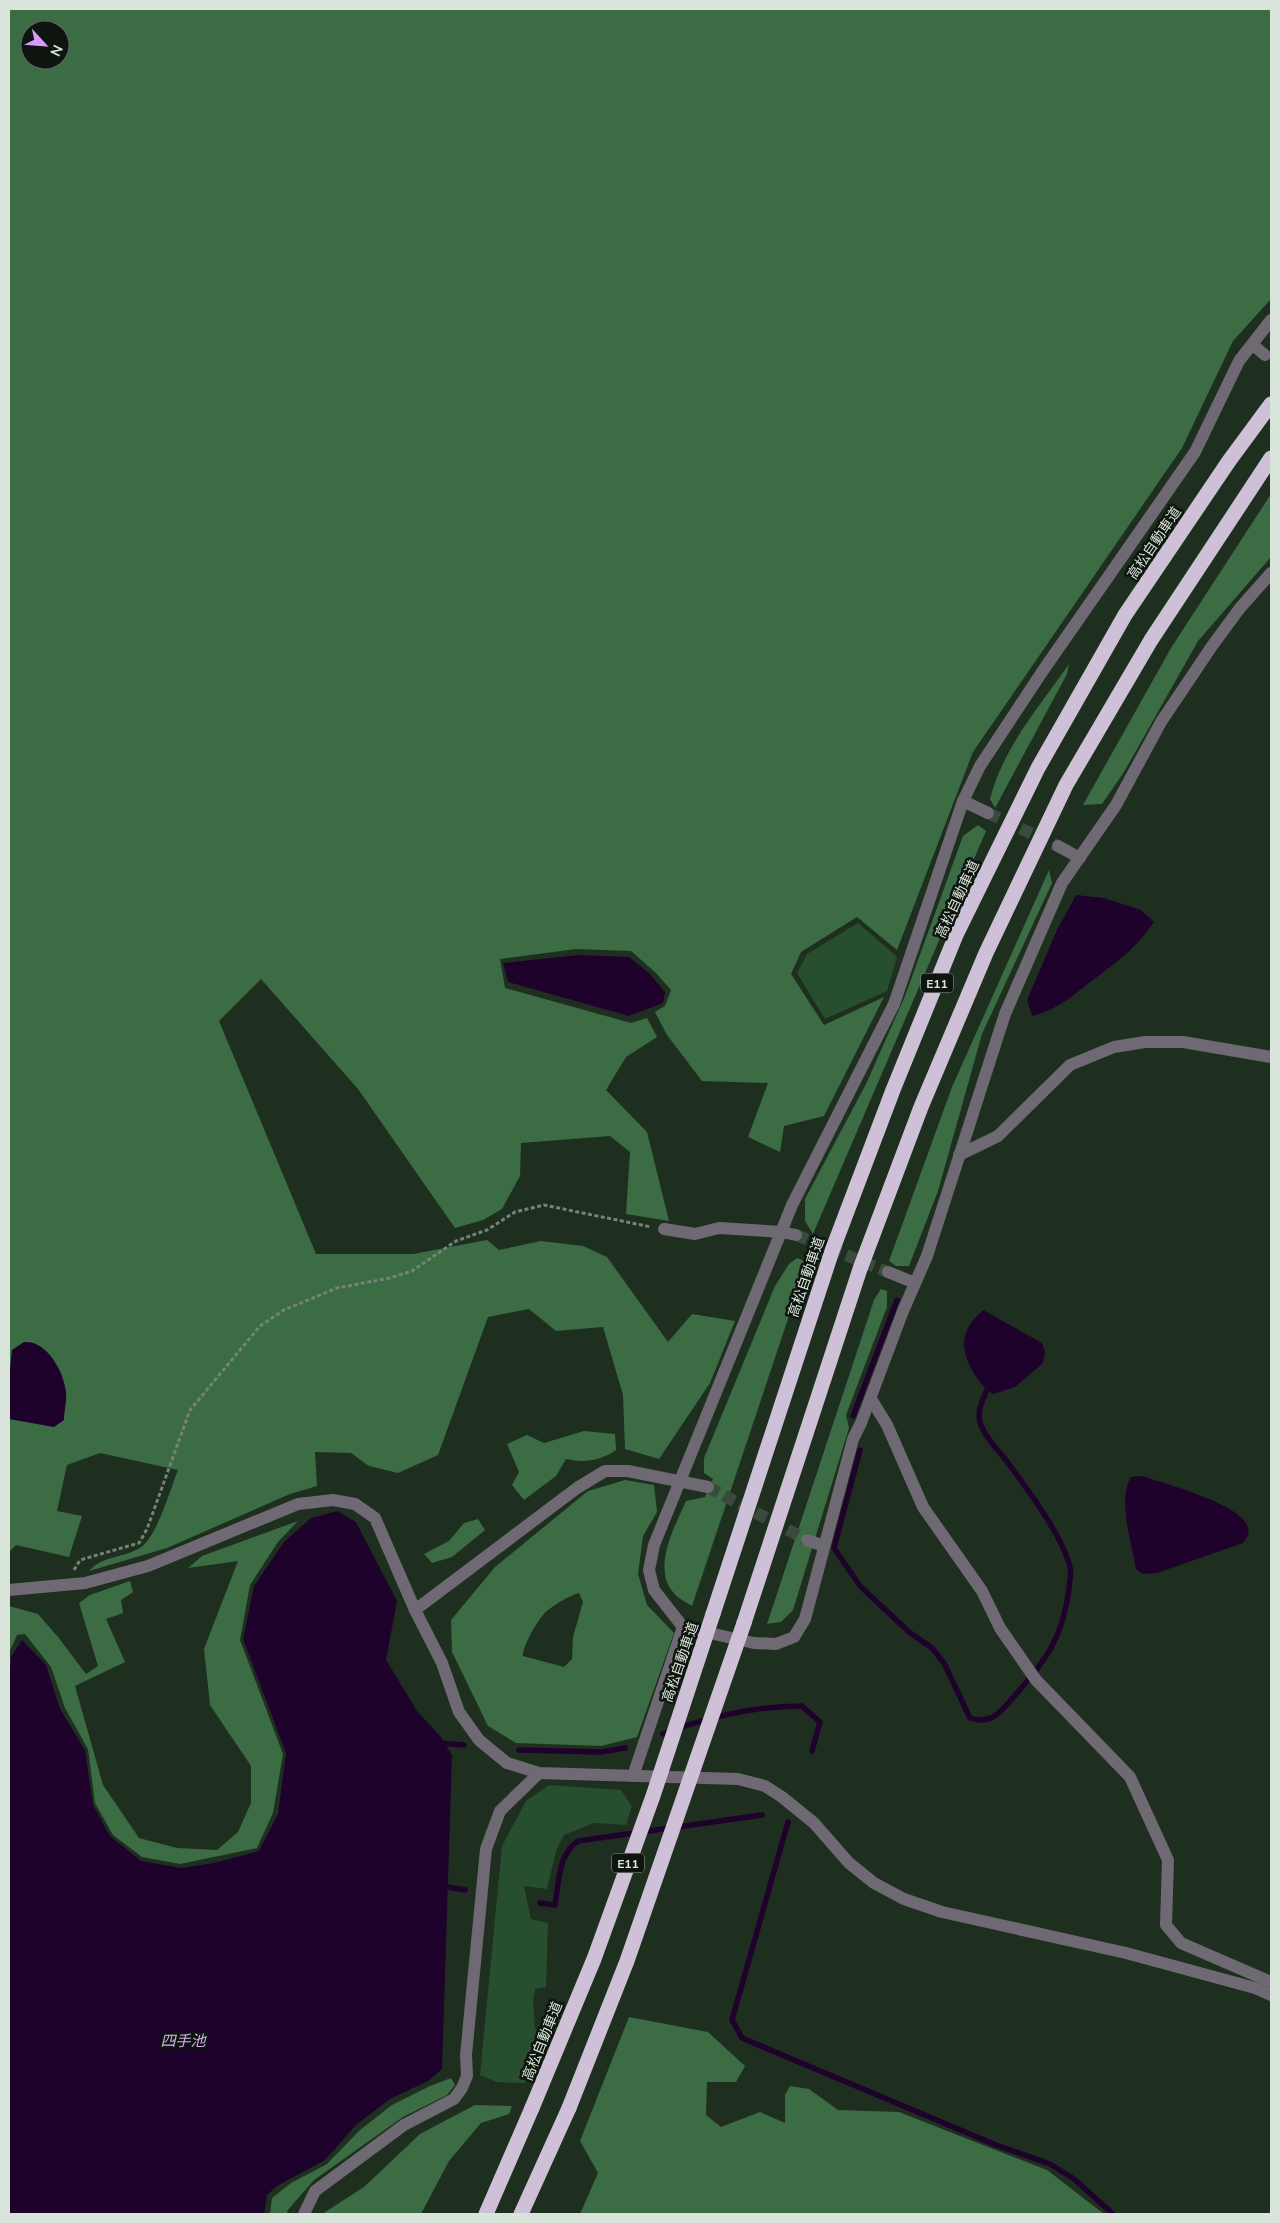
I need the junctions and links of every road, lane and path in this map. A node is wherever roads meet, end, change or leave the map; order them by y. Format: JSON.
{"nodes":[{"id":1,"x":1271,"y":320,"type":"edge"},
{"id":2,"x":1253,"y":345,"type":"junction"},
{"id":3,"x":1265,"y":355,"type":"dead end"},
{"id":4,"x":1271,"y":404,"type":"edge"},
{"id":5,"x":1271,"y":458,"type":"edge"},
{"id":6,"x":1271,"y":574,"type":"edge"},
{"id":7,"x":963,"y":801,"type":"junction"},
{"id":8,"x":988,"y":813,"type":"tunnel mouth"},
{"id":9,"x":1058,"y":846,"type":"tunnel mouth"},
{"id":10,"x":1080,"y":858,"type":"junction"},
{"id":11,"x":1271,"y":1057,"type":"edge"},
{"id":12,"x":959,"y":1155,"type":"junction"},
{"id":13,"x":664,"y":1230,"type":"joint"},
{"id":14,"x":782,"y":1232,"type":"junction"},
{"id":15,"x":796,"y":1235,"type":"tunnel mouth"},
{"id":16,"x":888,"y":1272,"type":"tunnel mouth"},
{"id":17,"x":915,"y":1283,"type":"junction"},
{"id":18,"x":871,"y":1399,"type":"junction"},
{"id":19,"x":681,"y":1482,"type":"junction"},
{"id":20,"x":708,"y":1487,"type":"tunnel mouth"},
{"id":21,"x":807,"y":1540,"type":"tunnel mouth"},
{"id":22,"x":824,"y":1546,"type":"junction"},
{"id":23,"x":65,"y":1585,"type":"junction"},
{"id":24,"x":9,"y":1590,"type":"edge"},
{"id":25,"x":414,"y":1610,"type":"junction"},
{"id":26,"x":683,"y":1627,"type":"junction"},
{"id":27,"x":539,"y":1774,"type":"junction"},
{"id":28,"x":633,"y":1776,"type":"junction"},
{"id":29,"x":1271,"y":1982,"type":"edge"},
{"id":30,"x":1271,"y":1995,"type":"edge"},
{"id":31,"x":304,"y":2214,"type":"edge"},
{"id":32,"x":486,"y":2214,"type":"edge"},
{"id":33,"x":522,"y":2214,"type":"edge"}],
"edges":[{"from":1,"to":2,"type":"street"},
{"from":2,"to":3,"type":"street"},
{"from":2,"to":7,"type":"street"},
{"from":4,"to":32,"type":"highway","name":"高松自動車道","number":"E11","bridge":true},
{"from":5,"to":33,"type":"highway","number":"E11","bridge":true},
{"from":6,"to":10,"type":"street"},
{"from":7,"to":8,"type":"street"},
{"from":7,"to":14,"type":"street"},
{"from":9,"to":10,"type":"street"},
{"from":10,"to":12,"type":"street"},
{"from":11,"to":12,"type":"street"},
{"from":12,"to":17,"type":"street"},
{"from":13,"to":14,"type":"street"},
{"from":13,"to":23,"type":"path"},
{"from":14,"to":15,"type":"street"},
{"from":14,"to":19,"type":"street"},
{"from":16,"to":17,"type":"street"},
{"from":17,"to":18,"type":"street"},
{"from":18,"to":22,"type":"street"},
{"from":18,"to":29,"type":"street"},
{"from":19,"to":20,"type":"street"},
{"from":19,"to":25,"type":"street"},
{"from":19,"to":26,"type":"street"},
{"from":21,"to":22,"type":"street"},
{"from":22,"to":26,"type":"street"},
{"from":23,"to":24,"type":"street"},
{"from":23,"to":25,"type":"street"},
{"from":25,"to":27,"type":"street"},
{"from":26,"to":28,"type":"street"},
{"from":27,"to":28,"type":"street"},
{"from":27,"to":31,"type":"street"},
{"from":28,"to":30,"type":"street"}]}
